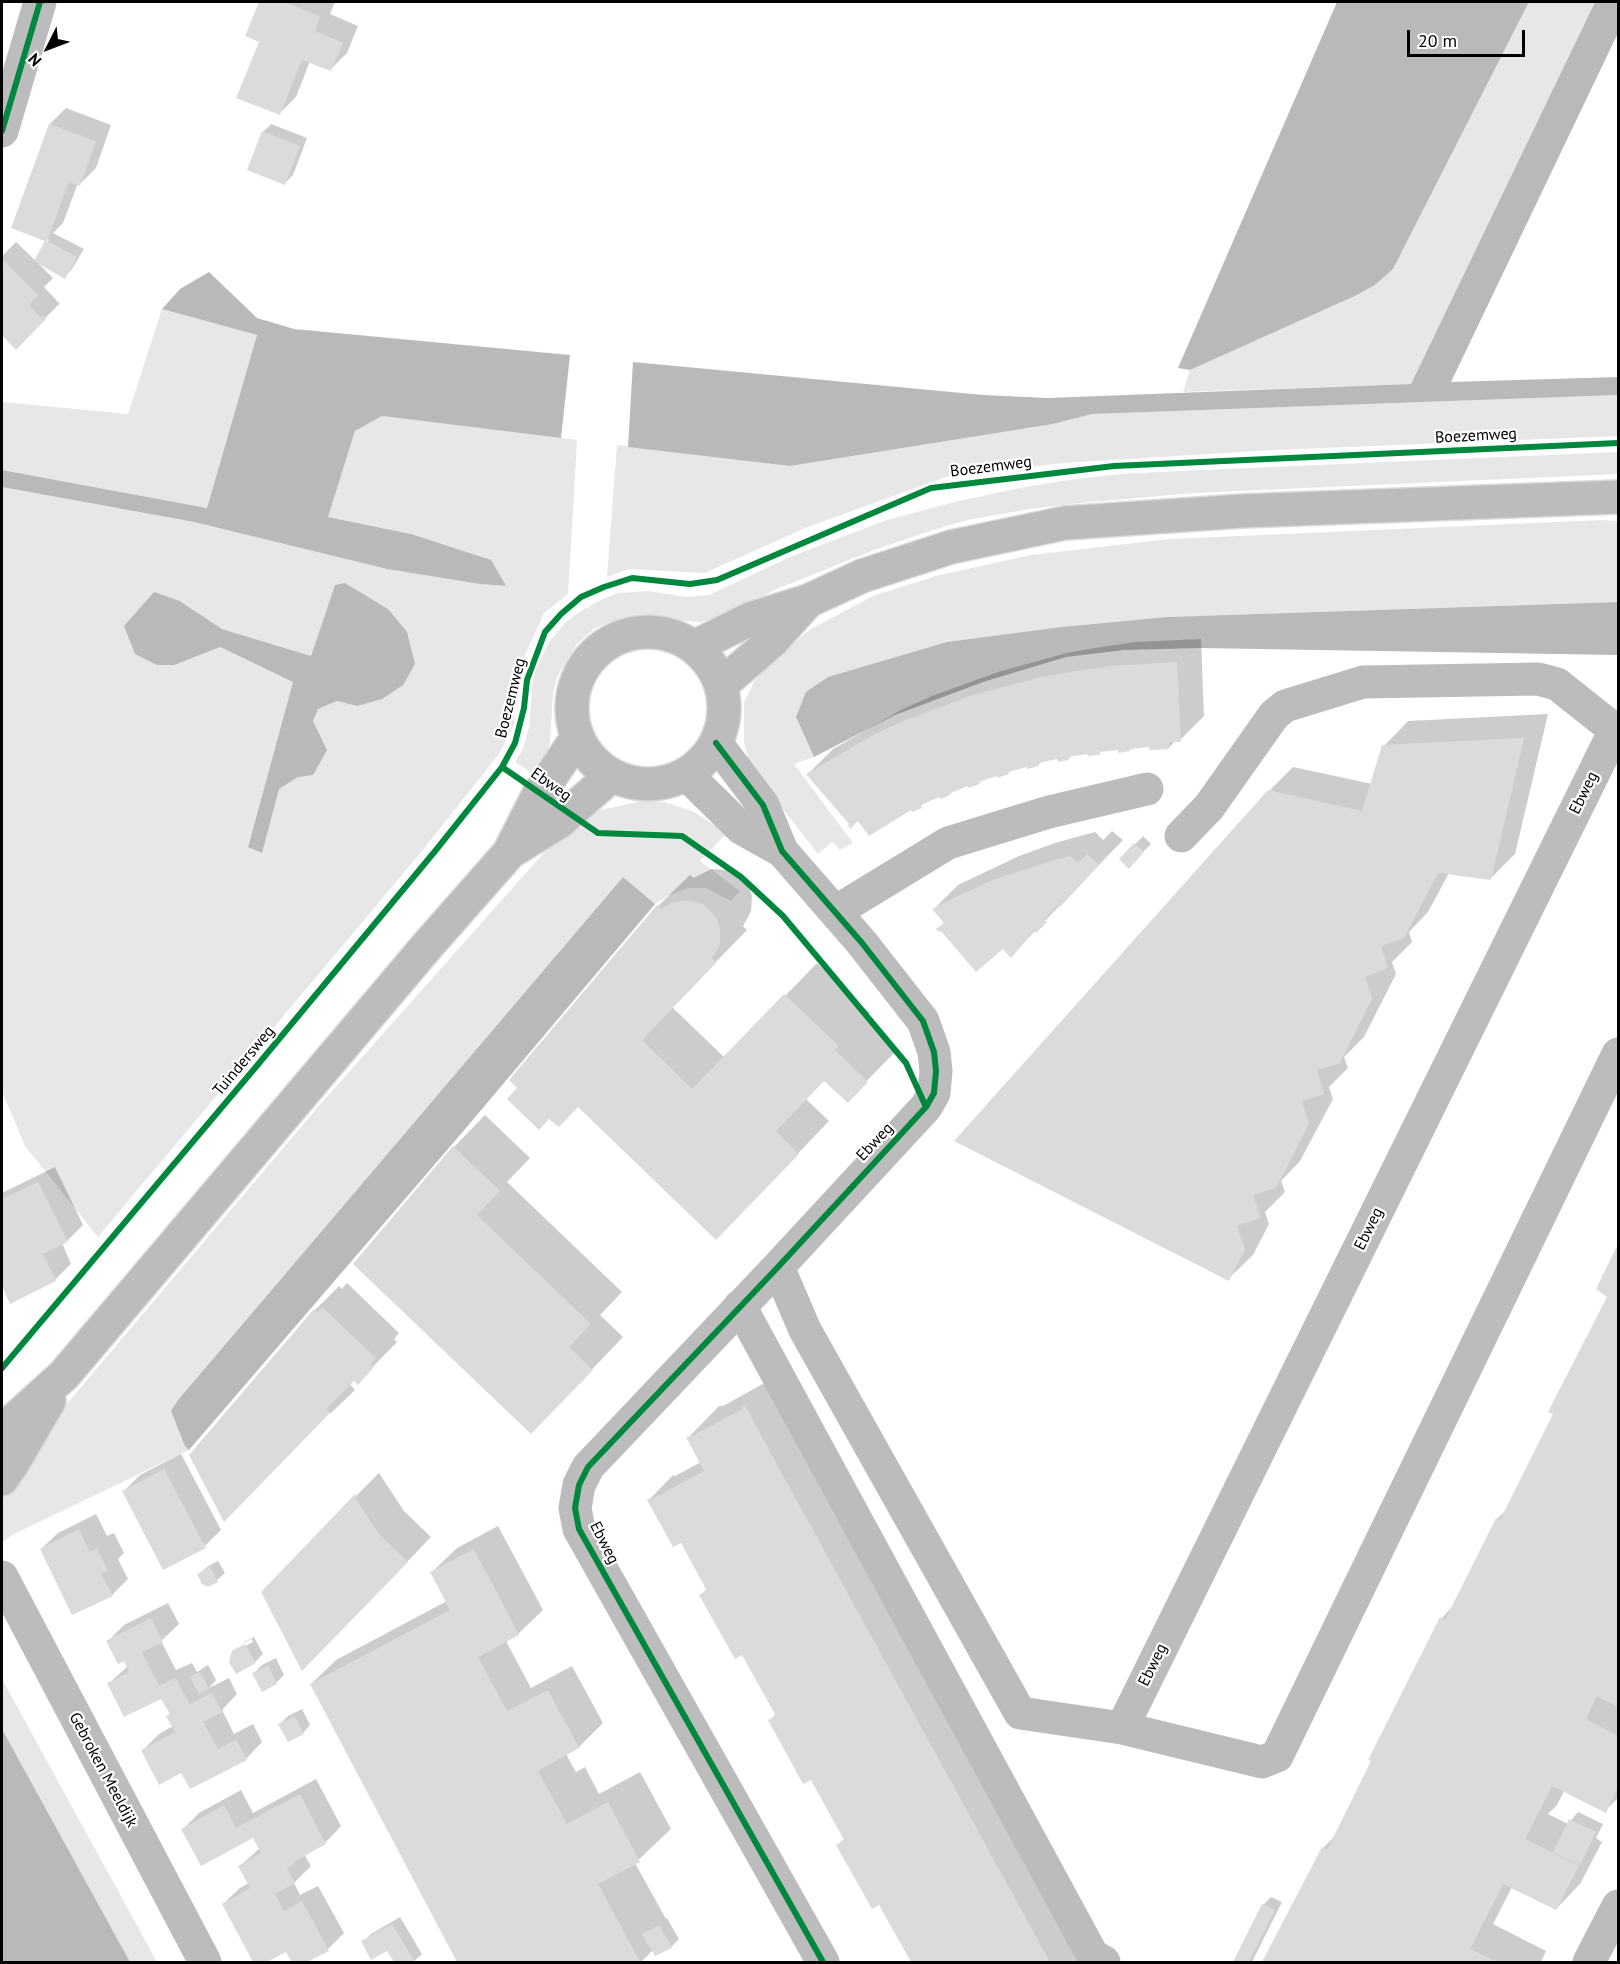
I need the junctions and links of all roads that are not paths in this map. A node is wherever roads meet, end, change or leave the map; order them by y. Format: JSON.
{"nodes":[{"id":1,"x":39,"y":2,"type":"edge"},
{"id":2,"x":2,"y":131,"type":"edge"},
{"id":3,"x":1618,"y":497,"type":"edge"},
{"id":4,"x":808,"y":601,"type":"junction"},
{"id":5,"x":694,"y":647,"type":"junction"},
{"id":6,"x":721,"y":685,"type":"junction"},
{"id":7,"x":1617,"y":730,"type":"edge"},
{"id":8,"x":577,"y":738,"type":"junction"},
{"id":9,"x":716,"y":744,"type":"junction"},
{"id":10,"x":687,"y":775,"type":"junction"},
{"id":11,"x":611,"y":776,"type":"junction"},
{"id":12,"x":1147,"y":789,"type":"dead end"},
{"id":13,"x":1181,"y":836,"type":"dead end"},
{"id":14,"x":782,"y":851,"type":"junction"},
{"id":15,"x":509,"y":853,"type":"junction"},
{"id":16,"x":835,"y":912,"type":"junction"},
{"id":17,"x":1618,"y":1054,"type":"edge"},
{"id":18,"x":778,"y":1267,"type":"junction"},
{"id":19,"x":740,"y":1306,"type":"junction"},
{"id":20,"x":64,"y":1375,"type":"junction"},
{"id":21,"x":2,"y":1431,"type":"edge"},
{"id":22,"x":2,"y":1479,"type":"edge"},
{"id":23,"x":2,"y":1577,"type":"edge"},
{"id":24,"x":1122,"y":1728,"type":"junction"},
{"id":25,"x":1618,"y":1906,"type":"edge"},
{"id":26,"x":205,"y":1962,"type":"edge"},
{"id":27,"x":823,"y":1962,"type":"edge"},
{"id":28,"x":1104,"y":1962,"type":"edge"},
{"id":29,"x":1589,"y":1962,"type":"edge"}],
"edges":[{"from":1,"to":2,"type":"main road"},
{"from":3,"to":4,"type":"main road"},
{"from":4,"to":5,"type":"main road"},
{"from":4,"to":6,"type":"main road"},
{"from":5,"to":6,"type":"main road"},
{"from":5,"to":8,"type":"main road"},
{"from":6,"to":9,"type":"main road"},
{"from":7,"to":13,"type":"main road","name":"Ebweg"},
{"from":7,"to":24,"type":"main road","name":"Ebweg"},
{"from":8,"to":11,"type":"main road"},
{"from":8,"to":15,"type":"main road"},
{"from":9,"to":10,"type":"main road"},
{"from":9,"to":14,"type":"main road","name":"Ebweg"},
{"from":10,"to":11,"type":"main road"},
{"from":10,"to":14,"type":"main road","name":"Ebweg"},
{"from":11,"to":15,"type":"main road"},
{"from":12,"to":16,"type":"main road"},
{"from":14,"to":16,"type":"main road","name":"Ebweg"},
{"from":15,"to":20,"type":"main road"},
{"from":16,"to":18,"type":"main road","name":"Ebweg"},
{"from":17,"to":24,"type":"main road"},
{"from":18,"to":19,"type":"main road","name":"Ebweg"},
{"from":18,"to":24,"type":"main road"},
{"from":19,"to":27,"type":"main road","name":"Ebweg"},
{"from":19,"to":28,"type":"main road"},
{"from":20,"to":21,"type":"main road"},
{"from":20,"to":22,"type":"main road"},
{"from":23,"to":26,"type":"main road","name":"Gebroken Meeldijk"},
{"from":25,"to":29,"type":"main road"}]}
